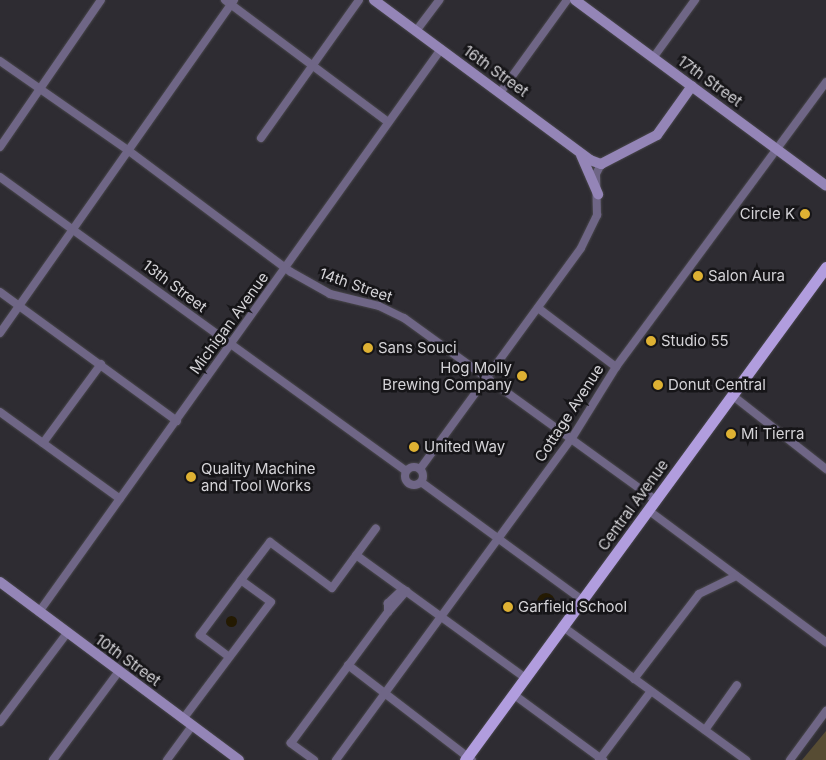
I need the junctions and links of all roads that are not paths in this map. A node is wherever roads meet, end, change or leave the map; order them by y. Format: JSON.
{"nodes":[{"id":1,"x":101,"y":0,"type":"edge"},
{"id":2,"x":359,"y":0,"type":"edge"},
{"id":3,"x":374,"y":0,"type":"edge"},
{"id":4,"x":439,"y":0,"type":"edge"},
{"id":5,"x":567,"y":0,"type":"edge"},
{"id":6,"x":575,"y":0,"type":"edge"},
{"id":7,"x":695,"y":0,"type":"edge"},
{"id":8,"x":230,"y":1,"type":"edge"},
{"id":9,"x":416,"y":31,"type":"junction"},
{"id":10,"x":441,"y":49,"type":"junction"},
{"id":11,"x":653,"y":58,"type":"junction"},
{"id":12,"x":0,"y":61,"type":"edge"},
{"id":13,"x":312,"y":65,"type":"junction"},
{"id":14,"x":826,"y":82,"type":"edge"},
{"id":15,"x":692,"y":86,"type":"junction"},
{"id":16,"x":40,"y":88,"type":"junction"},
{"id":17,"x":500,"y":93,"type":"junction"},
{"id":18,"x":388,"y":122,"type":"junction"},
{"id":19,"x":261,"y":138,"type":"dead end"},
{"id":20,"x":0,"y":147,"type":"edge"},
{"id":21,"x":776,"y":148,"type":"junction"},
{"id":22,"x":578,"y":150,"type":"junction"},
{"id":23,"x":129,"y":151,"type":"junction"},
{"id":24,"x":601,"y":164,"type":"junction"},
{"id":25,"x":0,"y":177,"type":"edge"},
{"id":26,"x":826,"y":186,"type":"edge"},
{"id":27,"x":598,"y":194,"type":"junction"},
{"id":28,"x":74,"y":228,"type":"junction"},
{"id":29,"x":286,"y":267,"type":"junction"},
{"id":30,"x":826,"y":268,"type":"edge"},
{"id":31,"x":0,"y":292,"type":"edge"},
{"id":32,"x":19,"y":306,"type":"junction"},
{"id":33,"x":538,"y":308,"type":"junction"},
{"id":34,"x":0,"y":333,"type":"edge"},
{"id":35,"x":231,"y":343,"type":"junction"},
{"id":36,"x":101,"y":364,"type":"junction"},
{"id":37,"x":616,"y":367,"type":"junction"},
{"id":38,"x":488,"y":377,"type":"junction"},
{"id":39,"x":732,"y":395,"type":"junction"},
{"id":40,"x":0,"y":412,"type":"edge"},
{"id":41,"x":177,"y":421,"type":"junction"},
{"id":42,"x":572,"y":438,"type":"junction"},
{"id":43,"x":43,"y":443,"type":"junction"},
{"id":44,"x":420,"y":469,"type":"junction"},
{"id":45,"x":826,"y":469,"type":"edge"},
{"id":46,"x":406,"y":471,"type":"junction"},
{"id":47,"x":421,"y":482,"type":"junction"},
{"id":48,"x":120,"y":499,"type":"junction"},
{"id":49,"x":655,"y":500,"type":"junction"},
{"id":50,"x":648,"y":510,"type":"junction"},
{"id":51,"x":376,"y":528,"type":"dead end"},
{"id":52,"x":498,"y":540,"type":"junction"},
{"id":53,"x":356,"y":555,"type":"junction"},
{"id":54,"x":736,"y":576,"type":"junction"},
{"id":55,"x":241,"y":580,"type":"junction"},
{"id":56,"x":0,"y":582,"type":"edge"},
{"id":57,"x":405,"y":590,"type":"junction"},
{"id":58,"x":582,"y":600,"type":"junction"},
{"id":59,"x":39,"y":612,"type":"junction"},
{"id":60,"x":441,"y":617,"type":"junction"},
{"id":61,"x":562,"y":626,"type":"junction"},
{"id":62,"x":67,"y":633,"type":"junction"},
{"id":63,"x":826,"y":642,"type":"edge"},
{"id":64,"x":229,"y":657,"type":"junction"},
{"id":65,"x":348,"y":665,"type":"junction"},
{"id":66,"x":118,"y":671,"type":"junction"},
{"id":67,"x":525,"y":678,"type":"junction"},
{"id":68,"x":634,"y":679,"type":"junction"},
{"id":69,"x":737,"y":685,"type":"dead end"},
{"id":70,"x":651,"y":691,"type":"junction"},
{"id":71,"x":386,"y":693,"type":"junction"},
{"id":72,"x":513,"y":694,"type":"junction"},
{"id":73,"x":826,"y":711,"type":"edge"},
{"id":74,"x":183,"y":719,"type":"junction"},
{"id":75,"x":0,"y":722,"type":"edge"},
{"id":76,"x":192,"y":726,"type":"junction"},
{"id":77,"x":705,"y":730,"type":"junction"},
{"id":78,"x":740,"y":758,"type":"edge"},
{"id":79,"x":468,"y":759,"type":"edge"},
{"id":80,"x":601,"y":759,"type":"edge"},
{"id":81,"x":53,"y":760,"type":"edge"},
{"id":82,"x":167,"y":760,"type":"edge"},
{"id":83,"x":239,"y":760,"type":"edge"},
{"id":84,"x":314,"y":760,"type":"edge"},
{"id":85,"x":336,"y":760,"type":"edge"},
{"id":86,"x":790,"y":760,"type":"edge"}],
"edges":[{"from":1,"to":16,"type":"street"},
{"from":2,"to":13,"type":"street"},
{"from":3,"to":9,"type":"street","name":"16th Street"},
{"from":4,"to":9,"type":"street"},
{"from":5,"to":17,"type":"street"},
{"from":6,"to":11,"type":"street","name":"17th Street"},
{"from":7,"to":11,"type":"street"},
{"from":8,"to":13,"type":"street"},
{"from":8,"to":23,"type":"street"},
{"from":9,"to":10,"type":"street","name":"16th Street"},
{"from":10,"to":17,"type":"street","name":"16th Street"},
{"from":10,"to":18,"type":"street","name":"Michigan Avenue"},
{"from":11,"to":15,"type":"street","name":"17th Street"},
{"from":12,"to":16,"type":"street","name":"14th Street"},
{"from":13,"to":18,"type":"street"},
{"from":13,"to":19,"type":"street"},
{"from":14,"to":21,"type":"street","name":"Cottage Avenue"},
{"from":15,"to":21,"type":"street","name":"17th Street"},
{"from":15,"to":24,"type":"street"},
{"from":16,"to":20,"type":"street"},
{"from":16,"to":23,"type":"street","name":"14th Street"},
{"from":17,"to":22,"type":"street","name":"16th Street"},
{"from":18,"to":29,"type":"street","name":"Michigan Avenue"},
{"from":21,"to":26,"type":"street","name":"17th Street"},
{"from":21,"to":37,"type":"street","name":"Cottage Avenue"},
{"from":22,"to":24,"type":"street","name":"16th Street"},
{"from":22,"to":27,"type":"street"},
{"from":23,"to":28,"type":"street"},
{"from":23,"to":29,"type":"street","name":"14th Street"},
{"from":24,"to":27,"type":"street"},
{"from":25,"to":28,"type":"street","name":"13th Street"},
{"from":27,"to":33,"type":"street"},
{"from":28,"to":32,"type":"street"},
{"from":28,"to":35,"type":"street","name":"13th Street"},
{"from":29,"to":35,"type":"street","name":"Michigan Avenue"},
{"from":29,"to":38,"type":"street","name":"14th Street"},
{"from":30,"to":39,"type":"main road","name":"Central Avenue"},
{"from":31,"to":32,"type":"street"},
{"from":32,"to":34,"type":"street"},
{"from":32,"to":36,"type":"street"},
{"from":33,"to":37,"type":"street"},
{"from":33,"to":38,"type":"street"},
{"from":35,"to":41,"type":"street","name":"Michigan Avenue"},
{"from":35,"to":46,"type":"street","name":"13th Street"},
{"from":36,"to":41,"type":"street"},
{"from":36,"to":43,"type":"street"},
{"from":37,"to":42,"type":"street","name":"Cottage Avenue"},
{"from":38,"to":42,"type":"street","name":"14th Street"},
{"from":38,"to":44,"type":"street"},
{"from":39,"to":45,"type":"street"},
{"from":39,"to":49,"type":"main road","name":"Central Avenue"},
{"from":40,"to":43,"type":"street"},
{"from":41,"to":48,"type":"street","name":"Michigan Avenue"},
{"from":42,"to":49,"type":"street","name":"14th Street"},
{"from":42,"to":52,"type":"street","name":"Cottage Avenue"},
{"from":43,"to":48,"type":"street"},
{"from":44,"to":46,"type":"street"},
{"from":44,"to":47,"type":"street"},
{"from":46,"to":47,"type":"street"},
{"from":47,"to":52,"type":"street"},
{"from":48,"to":59,"type":"street","name":"Michigan Avenue"},
{"from":49,"to":50,"type":"main road","name":"Central Avenue"},
{"from":50,"to":54,"type":"street"},
{"from":50,"to":58,"type":"main road","name":"Central Avenue"},
{"from":51,"to":53,"type":"street"},
{"from":52,"to":58,"type":"street"},
{"from":52,"to":60,"type":"street","name":"Cottage Avenue"},
{"from":53,"to":55,"type":"street"},
{"from":53,"to":57,"type":"street"},
{"from":54,"to":63,"type":"street"},
{"from":54,"to":68,"type":"street"},
{"from":55,"to":64,"type":"street"},
{"from":55,"to":64,"type":"street"},
{"from":56,"to":59,"type":"street","name":"10th Street"},
{"from":57,"to":60,"type":"street"},
{"from":57,"to":65,"type":"street"},
{"from":58,"to":61,"type":"main road","name":"Central Avenue"},
{"from":59,"to":62,"type":"street","name":"10th Street"},
{"from":60,"to":67,"type":"street"},
{"from":60,"to":71,"type":"street","name":"Cottage Avenue"},
{"from":61,"to":67,"type":"main road","name":"Central Avenue"},
{"from":61,"to":68,"type":"street"},
{"from":62,"to":66,"type":"street","name":"10th Street"},
{"from":62,"to":75,"type":"street"},
{"from":64,"to":74,"type":"street"},
{"from":65,"to":71,"type":"street"},
{"from":65,"to":84,"type":"street"},
{"from":66,"to":74,"type":"street","name":"10th Street"},
{"from":66,"to":81,"type":"street"},
{"from":67,"to":72,"type":"main road","name":"Central Avenue"},
{"from":68,"to":70,"type":"street"},
{"from":69,"to":77,"type":"street"},
{"from":70,"to":77,"type":"street"},
{"from":70,"to":80,"type":"street"},
{"from":71,"to":79,"type":"street"},
{"from":71,"to":85,"type":"street","name":"Cottage Avenue"},
{"from":72,"to":79,"type":"main road","name":"Central Avenue"},
{"from":72,"to":80,"type":"street"},
{"from":73,"to":86,"type":"street"},
{"from":74,"to":76,"type":"street","name":"10th Street"},
{"from":76,"to":82,"type":"street"},
{"from":76,"to":83,"type":"street","name":"10th Street"},
{"from":77,"to":78,"type":"street"}]}
